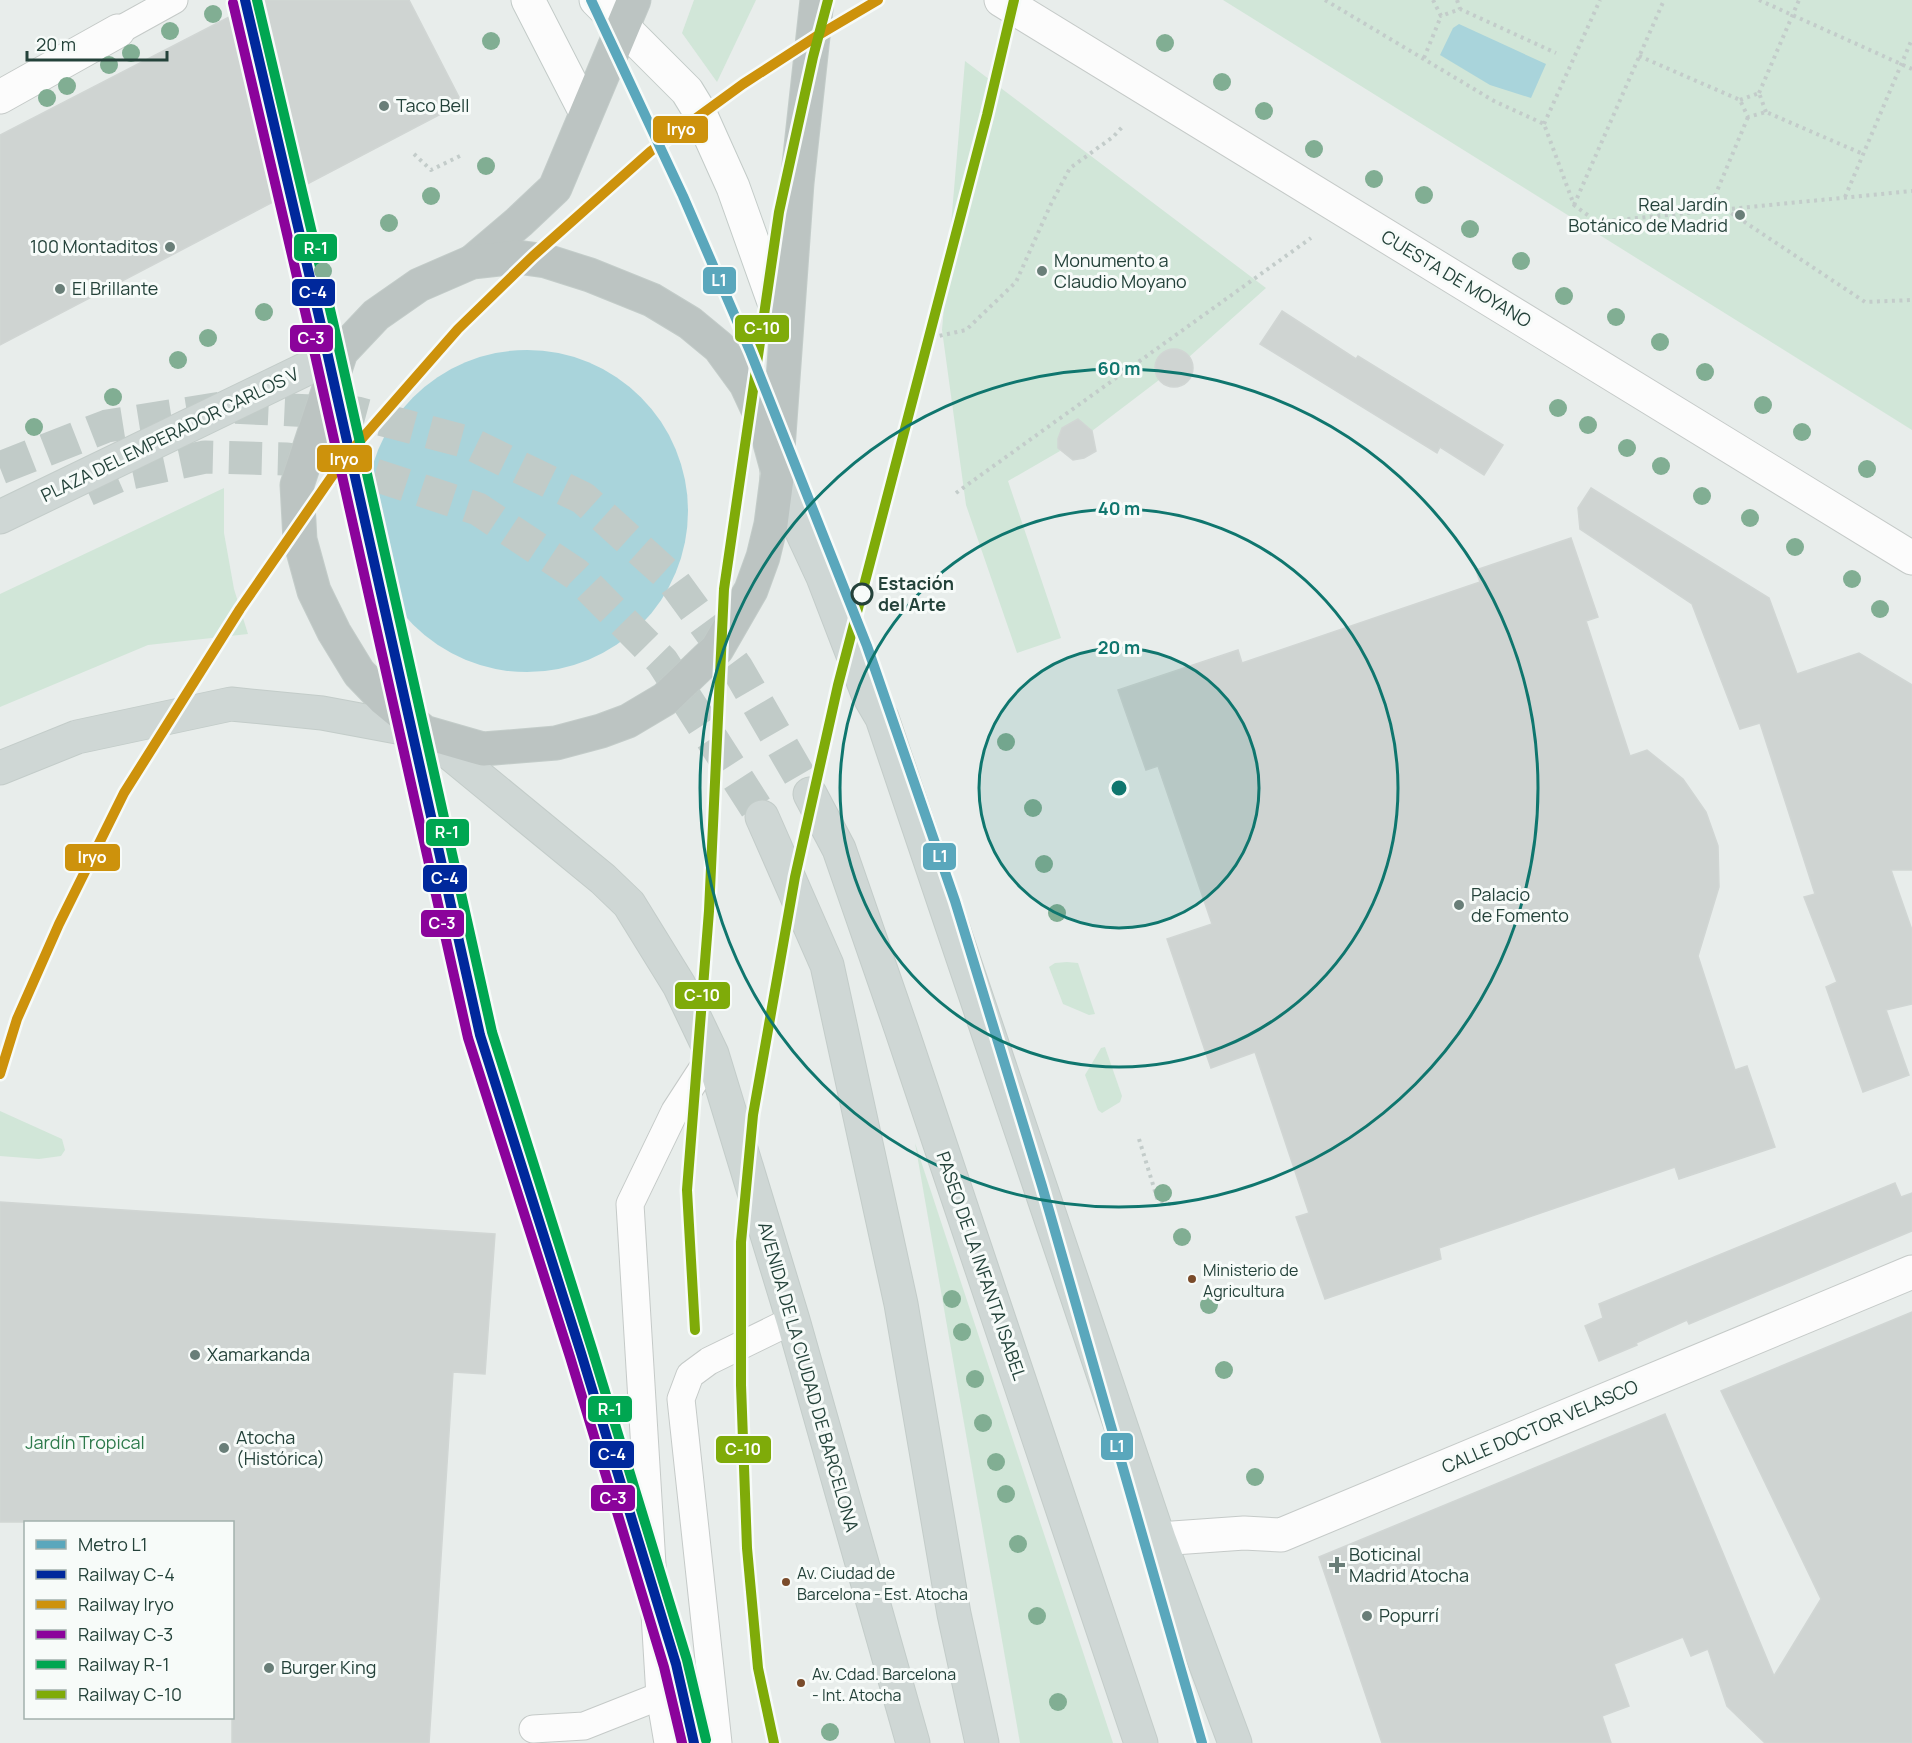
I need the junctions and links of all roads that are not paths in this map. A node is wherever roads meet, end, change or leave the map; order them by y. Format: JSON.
{"nodes":[{"id":1,"x":174,"y":0,"type":"edge"},
{"id":2,"x":528,"y":0,"type":"edge"},
{"id":3,"x":596,"y":0,"type":"edge"},
{"id":4,"x":817,"y":0,"type":"edge"},
{"id":5,"x":1001,"y":0,"type":"edge"},
{"id":6,"x":629,"y":12,"type":"edge"},
{"id":7,"x":117,"y":32,"type":"joint"},
{"id":8,"x":0,"y":97,"type":"edge"},
{"id":9,"x":586,"y":113,"type":"junction"},
{"id":10,"x":472,"y":262,"type":"junction"},
{"id":11,"x":785,"y":333,"type":"junction"},
{"id":12,"x":340,"y":352,"type":"junction"},
{"id":13,"x":777,"y":474,"type":"junction"},
{"id":14,"x":0,"y":517,"type":"edge"},
{"id":15,"x":1912,"y":558,"type":"edge"},
{"id":16,"x":424,"y":732,"type":"junction"},
{"id":17,"x":0,"y":768,"type":"edge"},
{"id":18,"x":810,"y":794,"type":"tunnel mouth"},
{"id":19,"x":762,"y":817,"type":"tunnel mouth"},
{"id":20,"x":712,"y":1054,"type":"junction"},
{"id":21,"x":1912,"y":1272,"type":"edge"},
{"id":22,"x":793,"y":1320,"type":"junction"},
{"id":23,"x":1159,"y":1539,"type":"junction"},
{"id":24,"x":660,"y":1696,"type":"junction"},
{"id":25,"x":533,"y":1729,"type":"dead end"},
{"id":26,"x":668,"y":1743,"type":"edge"},
{"id":27,"x":718,"y":1743,"type":"edge"},
{"id":28,"x":913,"y":1743,"type":"edge"},
{"id":29,"x":982,"y":1743,"type":"edge"},
{"id":30,"x":1141,"y":1743,"type":"edge"},
{"id":31,"x":1235,"y":1743,"type":"edge"}],
"edges":[{"from":1,"to":7,"type":"lane"},
{"from":2,"to":9,"type":"street"},
{"from":3,"to":6,"type":"street"},
{"from":4,"to":11,"type":"highway"},
{"from":5,"to":15,"type":"street","name":"CUESTA DE MOYANO"},
{"from":6,"to":9,"type":"highway"},
{"from":6,"to":11,"type":"street"},
{"from":7,"to":8,"type":"street"},
{"from":9,"to":10,"type":"highway"},
{"from":10,"to":12,"type":"highway","name":"PLAZA DEL EMPERADOR CARLOS V"},
{"from":10,"to":13,"type":"highway","name":"PLAZA DEL EMPERADOR CARLOS V"},
{"from":11,"to":13,"type":"highway"},
{"from":12,"to":14,"type":"main road","name":"PLAZA DEL EMPERADOR CARLOS V"},
{"from":12,"to":16,"type":"highway","name":"PLAZA DEL EMPERADOR CARLOS V"},
{"from":13,"to":16,"type":"highway","name":"PLAZA DEL EMPERADOR CARLOS V"},
{"from":13,"to":23,"type":"main road"},
{"from":16,"to":17,"type":"main road","name":"PLAZA DEL EMPERADOR CARLOS V"},
{"from":16,"to":20,"type":"main road","name":"AVENIDA DE LA CIUDAD DE BARCELONA"},
{"from":18,"to":30,"type":"main road","name":"PASEO DE LA INFANTA ISABEL"},
{"from":19,"to":29,"type":"main road"},
{"from":20,"to":22,"type":"main road","name":"AVENIDA DE LA CIUDAD DE BARCELONA"},
{"from":20,"to":24,"type":"lane"},
{"from":21,"to":23,"type":"street","name":"CALLE DOCTOR VELASCO"},
{"from":22,"to":27,"type":"lane"},
{"from":22,"to":28,"type":"main road","name":"AVENIDA DE LA CIUDAD DE BARCELONA"},
{"from":23,"to":31,"type":"main road"},
{"from":24,"to":25,"type":"lane"},
{"from":24,"to":26,"type":"lane"}]}
